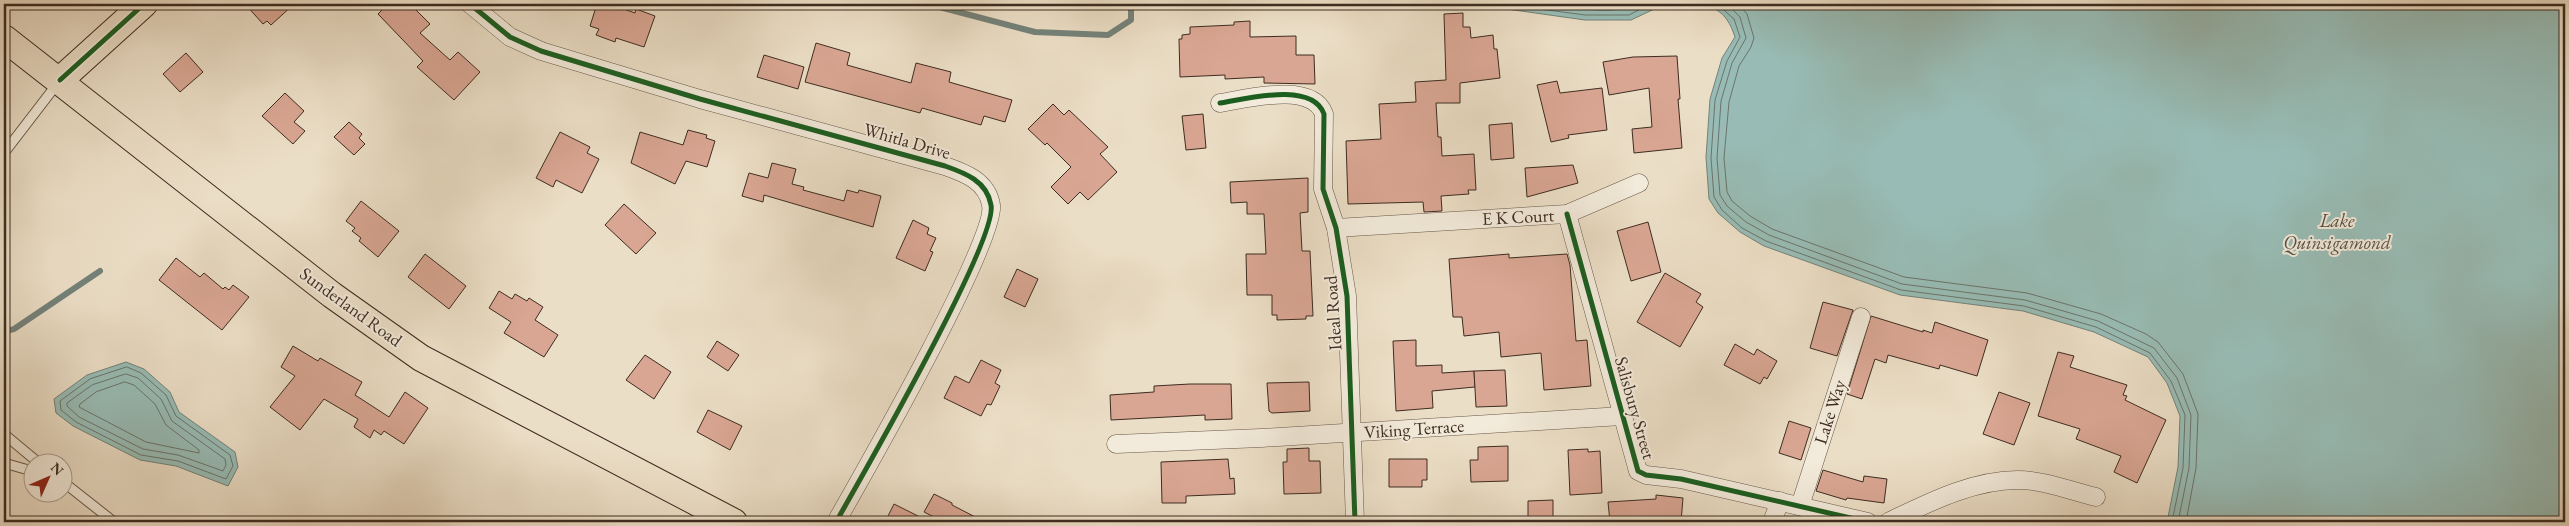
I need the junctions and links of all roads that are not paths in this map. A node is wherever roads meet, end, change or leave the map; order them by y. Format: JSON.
{"nodes":[{"id":1,"x":144,"y":4,"type":"edge"},
{"id":2,"x":470,"y":4,"type":"edge"},
{"id":3,"x":4,"y":38,"type":"edge"},
{"id":4,"x":60,"y":80,"type":"junction"},
{"id":5,"x":1220,"y":103,"type":"dead end"},
{"id":6,"x":4,"y":153,"type":"edge"},
{"id":7,"x":1639,"y":183,"type":"dead end"},
{"id":8,"x":1566,"y":214,"type":"junction"},
{"id":9,"x":1336,"y":228,"type":"junction"},
{"id":10,"x":1861,"y":317,"type":"dead end"},
{"id":11,"x":1622,"y":416,"type":"junction"},
{"id":12,"x":1352,"y":433,"type":"junction"},
{"id":13,"x":4,"y":434,"type":"edge"},
{"id":14,"x":1116,"y":444,"type":"dead end"},
{"id":15,"x":28,"y":454,"type":"edge"},
{"id":16,"x":4,"y":463,"type":"edge"},
{"id":17,"x":22,"y":468,"type":"edge"},
{"id":18,"x":72,"y":489,"type":"edge"},
{"id":19,"x":2096,"y":497,"type":"dead end"},
{"id":20,"x":1780,"y":502,"type":"junction"},
{"id":21,"x":1800,"y":506,"type":"junction"},
{"id":22,"x":114,"y":522,"type":"edge"},
{"id":23,"x":734,"y":522,"type":"edge"},
{"id":24,"x":836,"y":522,"type":"edge"},
{"id":25,"x":1355,"y":522,"type":"edge"},
{"id":26,"x":1772,"y":522,"type":"edge"},
{"id":27,"x":1868,"y":522,"type":"edge"},
{"id":28,"x":1888,"y":522,"type":"edge"}],
"edges":[{"from":1,"to":4,"type":"main road"},
{"from":2,"to":24,"type":"street","name":"Whitla Drive"},
{"from":3,"to":4,"type":"main road","name":"Sunderland Road"},
{"from":4,"to":6,"type":"lane"},
{"from":4,"to":23,"type":"main road","name":"Sunderland Road"},
{"from":5,"to":9,"type":"street","name":"Ideal Road"},
{"from":7,"to":8,"type":"street","name":"E K Court"},
{"from":8,"to":9,"type":"street","name":"E K Court"},
{"from":8,"to":11,"type":"street","name":"Salisbury Street"},
{"from":9,"to":12,"type":"street","name":"Ideal Road"},
{"from":10,"to":21,"type":"street","name":"Lake Way"},
{"from":11,"to":12,"type":"street","name":"Viking Terrace"},
{"from":11,"to":20,"type":"street","name":"Salisbury Street"},
{"from":12,"to":14,"type":"street","name":"Viking Terrace"},
{"from":12,"to":25,"type":"street","name":"Ideal Road"},
{"from":13,"to":15,"type":"lane"},
{"from":16,"to":17,"type":"lane"},
{"from":18,"to":22,"type":"lane"},
{"from":19,"to":28,"type":"street"},
{"from":20,"to":21,"type":"street","name":"Salisbury Street"},
{"from":20,"to":26,"type":"street"},
{"from":21,"to":27,"type":"street","name":"Salisbury Street"}]}
